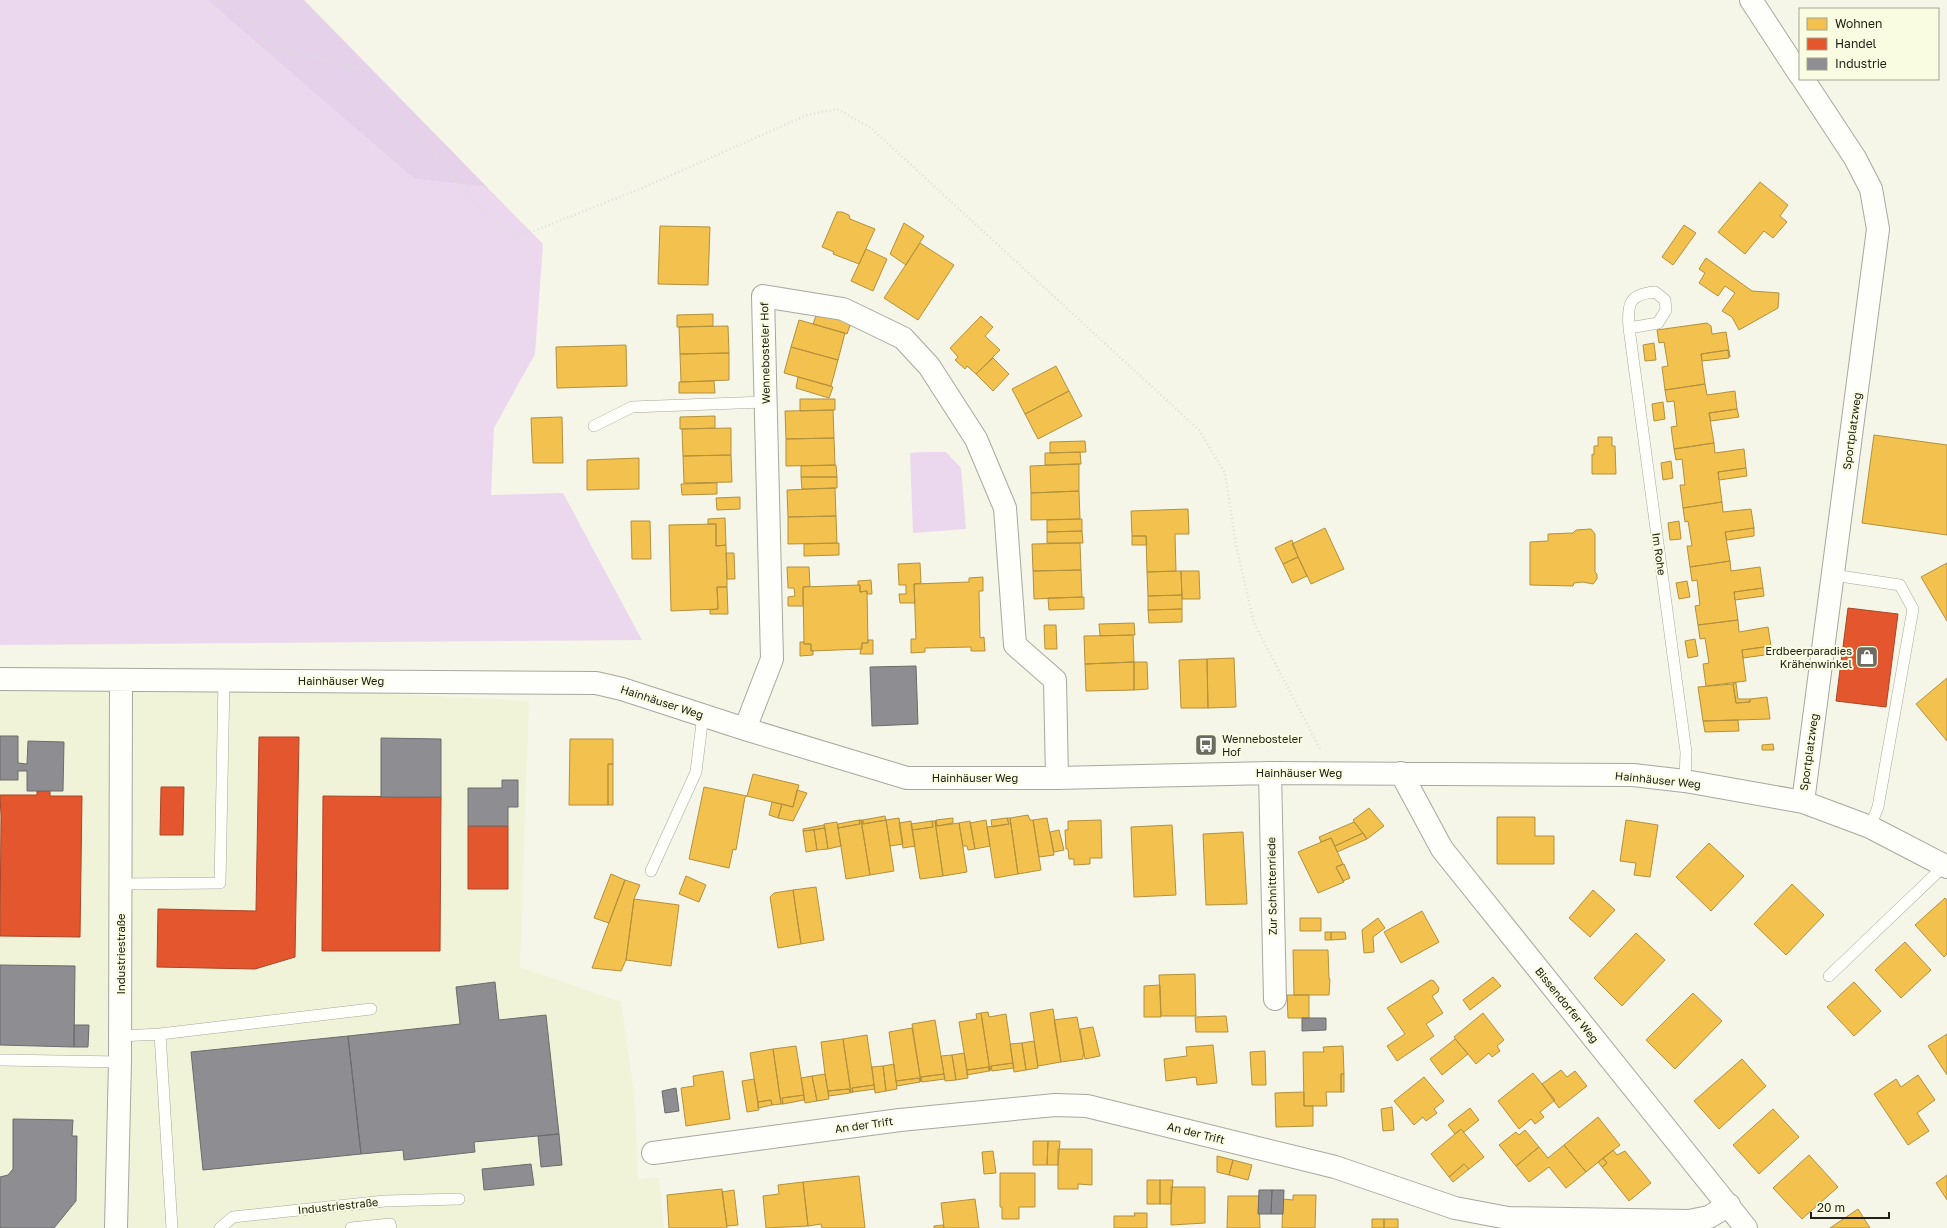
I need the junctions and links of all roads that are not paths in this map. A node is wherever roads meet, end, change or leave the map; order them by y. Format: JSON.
{"nodes":[{"id":1,"x":1751,"y":0,"type":"edge"},
{"id":2,"x":1799,"y":73,"type":"edge"},
{"id":3,"x":1804,"y":80,"type":"edge"},
{"id":4,"x":1629,"y":328,"type":"dead end"},
{"id":5,"x":766,"y":402,"type":"junction"},
{"id":6,"x":594,"y":426,"type":"dead end"},
{"id":7,"x":1833,"y":575,"type":"junction"},
{"id":8,"x":0,"y":679,"type":"edge"},
{"id":9,"x":121,"y":680,"type":"junction"},
{"id":10,"x":224,"y":680,"type":"junction"},
{"id":11,"x":703,"y":715,"type":"junction"},
{"id":12,"x":745,"y":729,"type":"junction"},
{"id":13,"x":1270,"y":773,"type":"junction"},
{"id":14,"x":1401,"y":773,"type":"junction"},
{"id":15,"x":1057,"y":778,"type":"junction"},
{"id":16,"x":1685,"y":781,"type":"junction"},
{"id":17,"x":1803,"y":802,"type":"junction"},
{"id":18,"x":1870,"y":827,"type":"junction"},
{"id":19,"x":1945,"y":866,"type":"edge"},
{"id":20,"x":651,"y":871,"type":"dead end"},
{"id":21,"x":121,"y":884,"type":"junction"},
{"id":22,"x":1829,"y":976,"type":"dead end"},
{"id":23,"x":1275,"y":999,"type":"dead end"},
{"id":24,"x":370,"y":1009,"type":"dead end"},
{"id":25,"x":160,"y":1034,"type":"junction"},
{"id":26,"x":120,"y":1036,"type":"junction"},
{"id":27,"x":0,"y":1060,"type":"edge"},
{"id":28,"x":120,"y":1062,"type":"junction"},
{"id":29,"x":653,"y":1153,"type":"dead end"},
{"id":30,"x":459,"y":1199,"type":"dead end"},
{"id":31,"x":1729,"y":1205,"type":"junction"},
{"id":32,"x":116,"y":1228,"type":"edge"},
{"id":33,"x":172,"y":1228,"type":"edge"},
{"id":34,"x":220,"y":1228,"type":"edge"},
{"id":35,"x":351,"y":1228,"type":"edge"},
{"id":36,"x":391,"y":1228,"type":"edge"},
{"id":37,"x":1746,"y":1228,"type":"edge"}],
"edges":[{"from":1,"to":2,"type":"street"},
{"from":3,"to":7,"type":"street","name":"Sportplatzweg"},
{"from":4,"to":16,"type":"lane","name":"Im Rohe"},
{"from":5,"to":6,"type":"lane"},
{"from":5,"to":12,"type":"street","name":"Wennebosteler Hof"},
{"from":5,"to":15,"type":"street","name":"Wennebosteler Hof"},
{"from":7,"to":17,"type":"street","name":"Sportplatzweg"},
{"from":7,"to":18,"type":"lane"},
{"from":8,"to":9,"type":"street","name":"Hainhäuser Weg"},
{"from":9,"to":10,"type":"street","name":"Hainhäuser Weg"},
{"from":9,"to":21,"type":"street","name":"Industriestraße"},
{"from":10,"to":11,"type":"street","name":"Hainhäuser Weg"},
{"from":10,"to":21,"type":"lane"},
{"from":11,"to":12,"type":"street","name":"Hainhäuser Weg"},
{"from":11,"to":20,"type":"lane"},
{"from":12,"to":15,"type":"street","name":"Hainhäuser Weg"},
{"from":13,"to":14,"type":"street","name":"Hainhäuser Weg"},
{"from":13,"to":15,"type":"street","name":"Hainhäuser Weg"},
{"from":13,"to":23,"type":"street","name":"Zur Schnittenriede"},
{"from":14,"to":16,"type":"street","name":"Hainhäuser Weg"},
{"from":14,"to":31,"type":"street","name":"Bissendorfer Weg"},
{"from":16,"to":17,"type":"street","name":"Hainhäuser Weg"},
{"from":17,"to":18,"type":"street","name":"Hainhäuser Weg"},
{"from":18,"to":19,"type":"street","name":"Hainhäuser Weg"},
{"from":19,"to":22,"type":"lane"},
{"from":21,"to":26,"type":"street","name":"Industriestraße"},
{"from":24,"to":25,"type":"lane"},
{"from":25,"to":26,"type":"lane"},
{"from":25,"to":33,"type":"lane"},
{"from":26,"to":28,"type":"street","name":"Industriestraße"},
{"from":27,"to":28,"type":"lane"},
{"from":28,"to":32,"type":"street","name":"Industriestraße"},
{"from":29,"to":31,"type":"street","name":"An der Trift"},
{"from":30,"to":34,"type":"lane","name":"Industriestraße"},
{"from":31,"to":37,"type":"street","name":"Bissendorfer Weg"},
{"from":35,"to":36,"type":"lane"}]}
